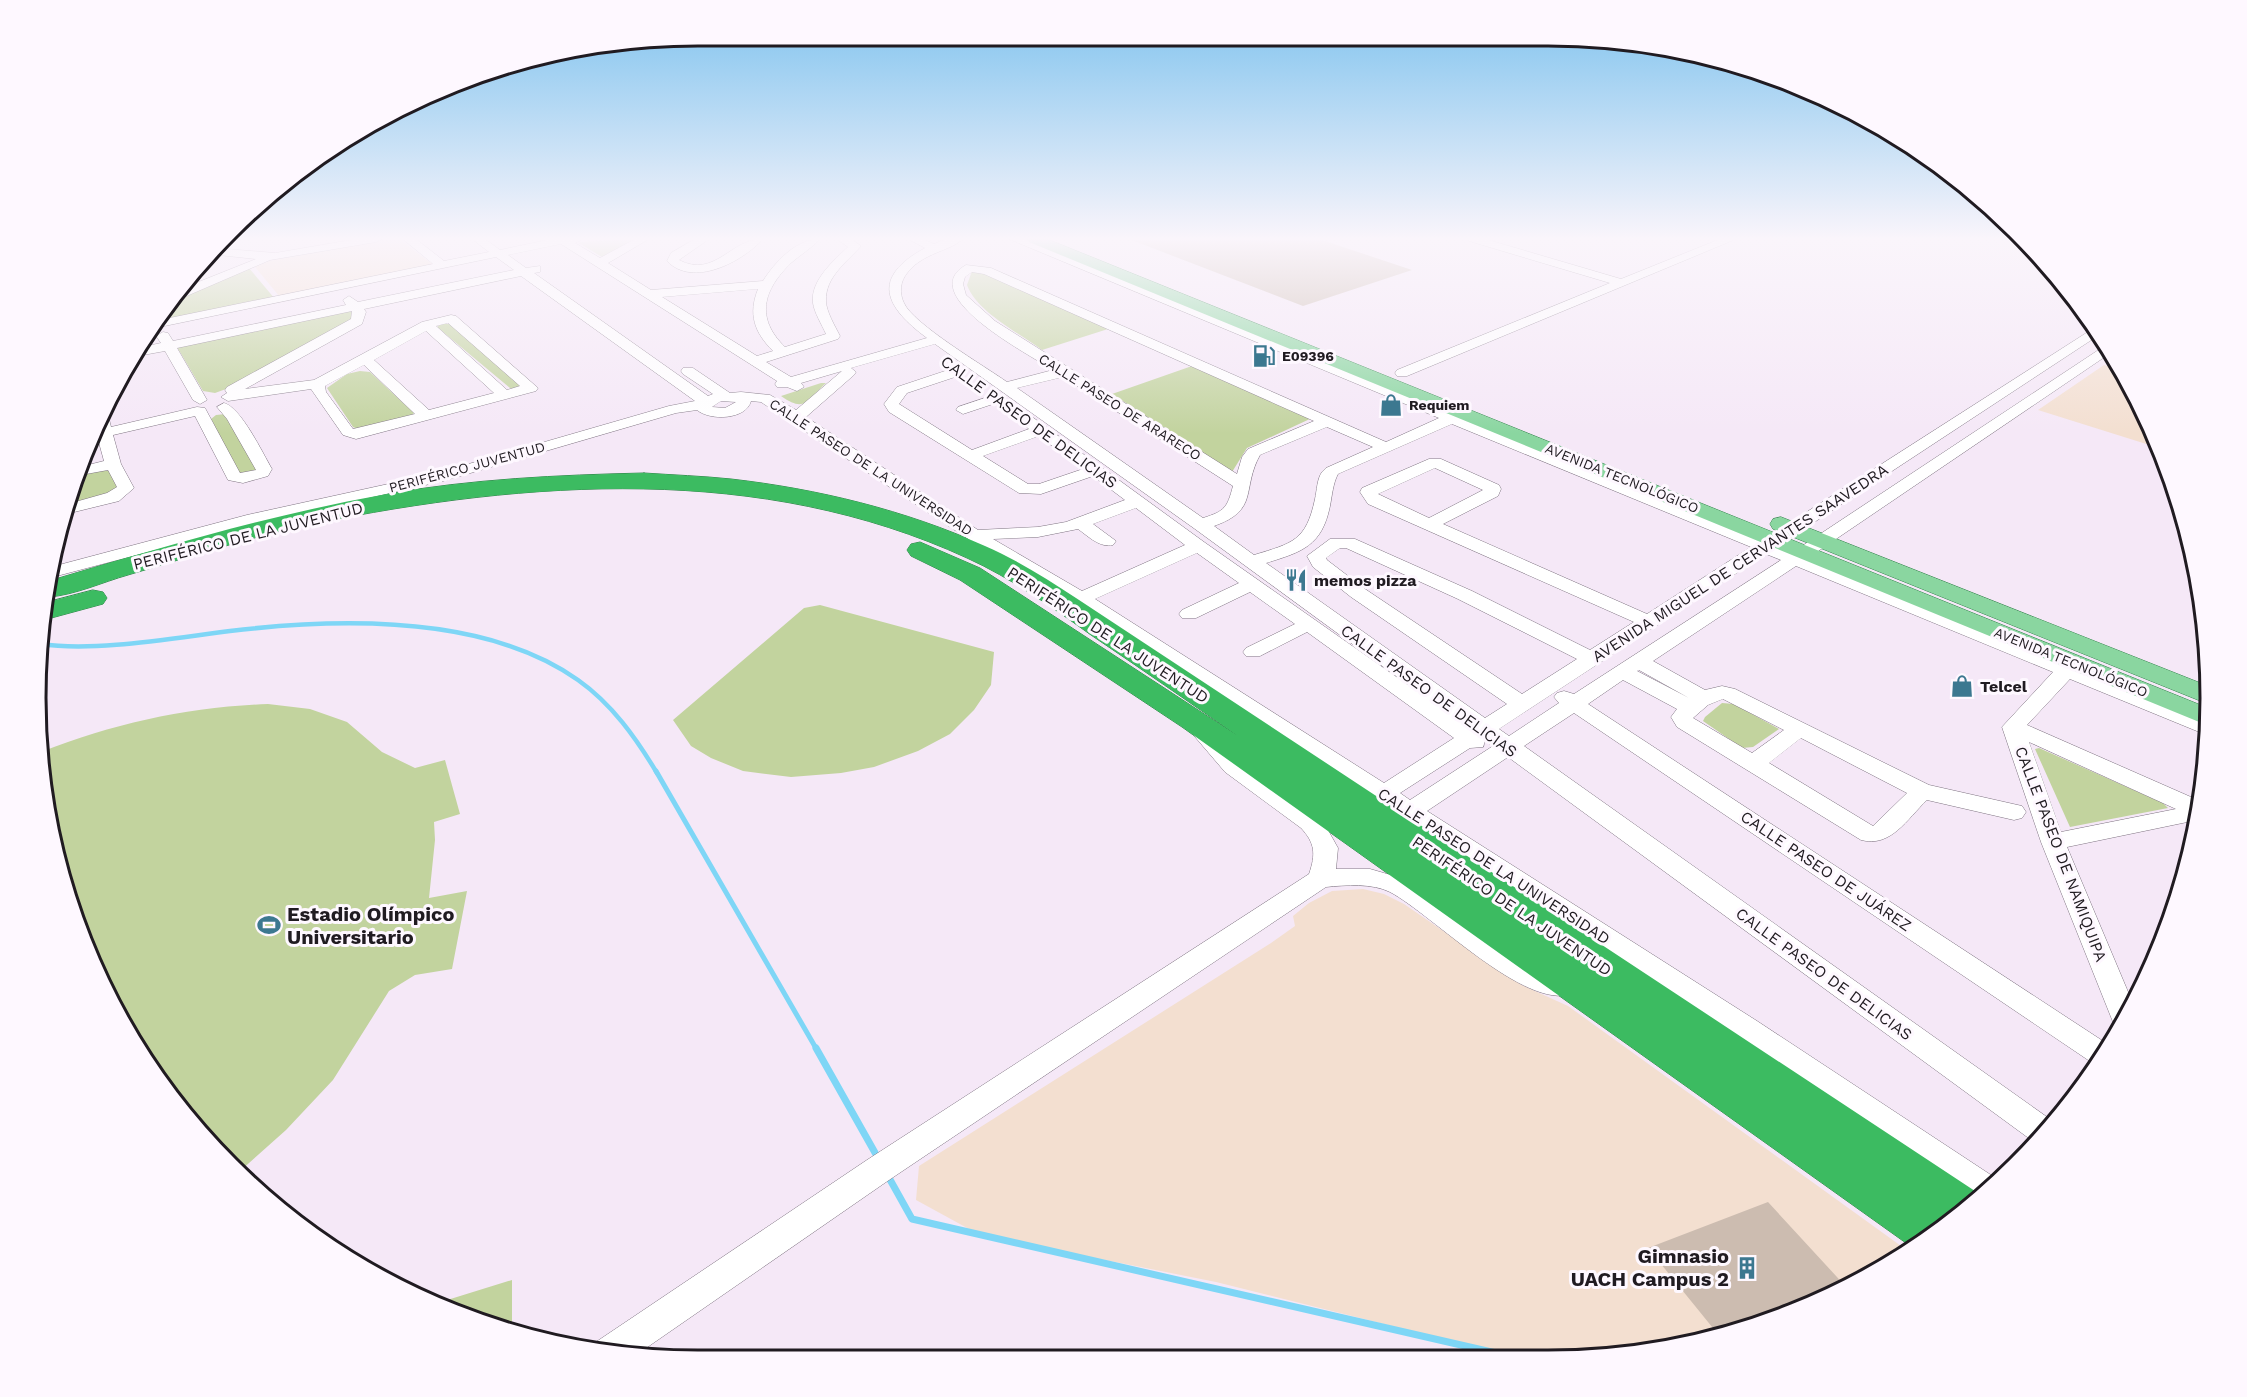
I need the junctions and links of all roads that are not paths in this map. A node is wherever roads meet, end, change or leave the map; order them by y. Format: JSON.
{"nodes":[{"id":1,"x":258,"y":304,"type":"edge"},
{"id":2,"x":358,"y":304,"type":"edge"},
{"id":3,"x":580,"y":304,"type":"edge"},
{"id":4,"x":665,"y":304,"type":"edge"},
{"id":5,"x":760,"y":304,"type":"edge"},
{"id":6,"x":820,"y":304,"type":"edge"},
{"id":7,"x":885,"y":304,"type":"edge"},
{"id":8,"x":968,"y":304,"type":"edge"},
{"id":9,"x":1061,"y":304,"type":"edge"},
{"id":10,"x":1175,"y":304,"type":"edge"},
{"id":11,"x":1208,"y":304,"type":"edge"},
{"id":12,"x":1216,"y":304,"type":"edge"},
{"id":13,"x":1570,"y":304,"type":"edge"},
{"id":14,"x":354,"y":305,"type":"junction"},
{"id":15,"x":599,"y":317,"type":"junction"},
{"id":16,"x":166,"y":323,"type":"edge"},
{"id":17,"x":427,"y":325,"type":"junction"},
{"id":18,"x":1274,"y":329,"type":"junction"},
{"id":19,"x":159,"y":332,"type":"edge"},
{"id":20,"x":2091,"y":336,"type":"edge"},
{"id":21,"x":932,"y":343,"type":"junction"},
{"id":22,"x":167,"y":344,"type":"junction"},
{"id":23,"x":150,"y":346,"type":"edge"},
{"id":24,"x":148,"y":349,"type":"edge"},
{"id":25,"x":660,"y":352,"type":"dead end"},
{"id":26,"x":783,"y":353,"type":"junction"},
{"id":27,"x":2101,"y":353,"type":"edge"},
{"id":28,"x":366,"y":360,"type":"junction"},
{"id":29,"x":754,"y":361,"type":"junction"},
{"id":30,"x":679,"y":370,"type":"junction"},
{"id":31,"x":959,"y":371,"type":"junction"},
{"id":32,"x":849,"y":372,"type":"junction"},
{"id":33,"x":1064,"y":372,"type":"junction"},
{"id":34,"x":1402,"y":373,"type":"junction"},
{"id":35,"x":793,"y":385,"type":"junction"},
{"id":36,"x":319,"y":388,"type":"junction"},
{"id":37,"x":1001,"y":393,"type":"junction"},
{"id":38,"x":504,"y":395,"type":"junction"},
{"id":39,"x":737,"y":398,"type":"junction"},
{"id":40,"x":765,"y":398,"type":"junction"},
{"id":41,"x":225,"y":401,"type":"junction"},
{"id":42,"x":705,"y":403,"type":"junction"},
{"id":43,"x":1984,"y":406,"type":"junction"},
{"id":44,"x":197,"y":407,"type":"junction"},
{"id":45,"x":963,"y":410,"type":"dead end"},
{"id":46,"x":2011,"y":413,"type":"junction"},
{"id":47,"x":426,"y":416,"type":"junction"},
{"id":48,"x":798,"y":417,"type":"junction"},
{"id":49,"x":1453,"y":418,"type":"junction"},
{"id":50,"x":1325,"y":422,"type":"junction"},
{"id":51,"x":107,"y":426,"type":"edge"},
{"id":52,"x":1040,"y":430,"type":"junction"},
{"id":53,"x":103,"y":434,"type":"edge"},
{"id":54,"x":1385,"y":447,"type":"junction"},
{"id":55,"x":969,"y":456,"type":"junction"},
{"id":56,"x":113,"y":464,"type":"junction"},
{"id":57,"x":88,"y":469,"type":"edge"},
{"id":58,"x":1096,"y":470,"type":"junction"},
{"id":59,"x":1242,"y":484,"type":"junction"},
{"id":60,"x":1137,"y":502,"type":"junction"},
{"id":61,"x":76,"y":506,"type":"edge"},
{"id":62,"x":1822,"y":511,"type":"junction"},
{"id":63,"x":1851,"y":522,"type":"junction"},
{"id":64,"x":1082,"y":524,"type":"junction"},
{"id":65,"x":1201,"y":525,"type":"junction"},
{"id":66,"x":1430,"y":525,"type":"junction"},
{"id":67,"x":1793,"y":529,"type":"junction"},
{"id":68,"x":1823,"y":540,"type":"junction"},
{"id":69,"x":987,"y":542,"type":"junction"},
{"id":70,"x":1107,"y":542,"type":"dead end"},
{"id":71,"x":1770,"y":544,"type":"junction"},
{"id":72,"x":1198,"y":546,"type":"junction"},
{"id":73,"x":238,"y":549,"type":"junction"},
{"id":74,"x":1799,"y":556,"type":"junction"},
{"id":75,"x":1250,"y":562,"type":"junction"},
{"id":76,"x":59,"y":571,"type":"edge"},
{"id":77,"x":1036,"y":584,"type":"junction"},
{"id":78,"x":1252,"y":584,"type":"junction"},
{"id":79,"x":56,"y":587,"type":"edge"},
{"id":80,"x":1698,"y":590,"type":"junction"},
{"id":81,"x":1081,"y":598,"type":"junction"},
{"id":82,"x":54,"y":601,"type":"edge"},
{"id":83,"x":1728,"y":603,"type":"junction"},
{"id":84,"x":52,"y":610,"type":"edge"},
{"id":85,"x":1189,"y":614,"type":"dead end"},
{"id":86,"x":1649,"y":622,"type":"junction"},
{"id":87,"x":1309,"y":624,"type":"junction"},
{"id":88,"x":1253,"y":652,"type":"dead end"},
{"id":89,"x":1593,"y":659,"type":"junction"},
{"id":90,"x":1631,"y":666,"type":"junction"},
{"id":91,"x":2067,"y":670,"type":"junction"},
{"id":92,"x":1549,"y":687,"type":"junction"},
{"id":93,"x":2200,"y":693,"type":"edge"},
{"id":94,"x":1698,"y":703,"type":"junction"},
{"id":95,"x":1522,"y":704,"type":"junction"},
{"id":96,"x":1574,"y":704,"type":"junction"},
{"id":97,"x":2200,"y":714,"type":"edge"},
{"id":98,"x":1193,"y":720,"type":"junction"},
{"id":99,"x":1235,"y":720,"type":"junction"},
{"id":100,"x":2199,"y":725,"type":"edge"},
{"id":101,"x":2013,"y":727,"type":"junction"},
{"id":102,"x":1799,"y":729,"type":"junction"},
{"id":103,"x":1476,"y":734,"type":"junction"},
{"id":104,"x":1501,"y":751,"type":"junction"},
{"id":105,"x":1330,"y":759,"type":"junction"},
{"id":106,"x":1754,"y":763,"type":"junction"},
{"id":107,"x":1922,"y":791,"type":"junction"},
{"id":108,"x":1383,"y":794,"type":"junction"},
{"id":109,"x":2191,"y":808,"type":"edge"},
{"id":110,"x":1410,"y":811,"type":"junction"},
{"id":111,"x":2014,"y":812,"type":"dead end"},
{"id":112,"x":2190,"y":813,"type":"edge"},
{"id":113,"x":2053,"y":842,"type":"junction"},
{"id":114,"x":1320,"y":879,"type":"junction"},
{"id":115,"x":1582,"y":992,"type":"junction"},
{"id":116,"x":2121,"y":1009,"type":"edge"},
{"id":117,"x":2097,"y":1052,"type":"edge"},
{"id":118,"x":2039,"y":1128,"type":"edge"},
{"id":119,"x":1982,"y":1186,"type":"edge"},
{"id":120,"x":1957,"y":1206,"type":"edge"},
{"id":121,"x":1926,"y":1230,"type":"edge"},
{"id":122,"x":620,"y":1346,"type":"edge"}],
"edges":[{"from":1,"to":16,"type":"street"},
{"from":2,"to":14,"type":"street"},
{"from":3,"to":15,"type":"street"},
{"from":4,"to":29,"type":"street"},
{"from":5,"to":26,"type":"street"},
{"from":6,"to":26,"type":"street"},
{"from":7,"to":21,"type":"street","name":"CALLE PASEO DE DELICIAS"},
{"from":8,"to":33,"type":"street","name":"CALLE PASEO DE ARARECO"},
{"from":9,"to":50,"type":"street","name":"CALLE PASEO DE ARARECO"},
{"from":10,"to":49,"type":"street"},
{"from":11,"to":18,"type":"main road","name":"AVENIDA TECNOLÓGICO"},
{"from":12,"to":18,"type":"main road","name":"AVENIDA TECNOLÓGICO"},
{"from":13,"to":34,"type":"street"},
{"from":14,"to":22,"type":"street"},
{"from":14,"to":41,"type":"street"},
{"from":15,"to":25,"type":"street"},
{"from":15,"to":30,"type":"street"},
{"from":17,"to":28,"type":"street"},
{"from":17,"to":38,"type":"street"},
{"from":17,"to":38,"type":"street"},
{"from":18,"to":34,"type":"main road","name":"AVENIDA TECNOLÓGICO"},
{"from":18,"to":71,"type":"main road","name":"AVENIDA TECNOLÓGICO"},
{"from":19,"to":22,"type":"street"},
{"from":20,"to":43,"type":"street","name":"AVENIDA MIGUEL DE CERVANTES SAAVEDRA"},
{"from":21,"to":31,"type":"street","name":"CALLE PASEO DE DELICIAS"},
{"from":21,"to":32,"type":"street"},
{"from":21,"to":35,"type":"street"},
{"from":21,"to":37,"type":"street","name":"CALLE PASEO DE DELICIAS"},
{"from":22,"to":23,"type":"street"},
{"from":22,"to":24,"type":"street"},
{"from":22,"to":44,"type":"street"},
{"from":26,"to":29,"type":"street"},
{"from":27,"to":46,"type":"street","name":"AVENIDA MIGUEL DE CERVANTES SAAVEDRA"},
{"from":28,"to":36,"type":"street"},
{"from":28,"to":47,"type":"street"},
{"from":29,"to":35,"type":"street"},
{"from":30,"to":39,"type":"street"},
{"from":30,"to":42,"type":"street"},
{"from":31,"to":37,"type":"street","name":"CALLE PASEO DE DELICIAS"},
{"from":31,"to":55,"type":"street"},
{"from":32,"to":35,"type":"street"},
{"from":32,"to":48,"type":"street"},
{"from":33,"to":37,"type":"street"},
{"from":33,"to":59,"type":"street","name":"CALLE PASEO DE ARARECO"},
{"from":34,"to":67,"type":"main road","name":"AVENIDA TECNOLÓGICO"},
{"from":35,"to":39,"type":"street"},
{"from":35,"to":40,"type":"street"},
{"from":36,"to":41,"type":"street"},
{"from":36,"to":47,"type":"street"},
{"from":37,"to":45,"type":"street"},
{"from":37,"to":52,"type":"street","name":"CALLE PASEO DE DELICIAS"},
{"from":37,"to":65,"type":"street","name":"CALLE PASEO DE DELICIAS"},
{"from":38,"to":47,"type":"street"},
{"from":39,"to":40,"type":"street","name":"CALLE PASEO DE LA UNIVERSIDAD"},
{"from":39,"to":42,"type":"street","name":"PERIFÉRICO JUVENTUD"},
{"from":39,"to":42,"type":"street"},
{"from":40,"to":48,"type":"street","name":"CALLE PASEO DE LA UNIVERSIDAD"},
{"from":41,"to":44,"type":"street"},
{"from":41,"to":44,"type":"street"},
{"from":42,"to":76,"type":"street","name":"PERIFÉRICO JUVENTUD"},
{"from":43,"to":46,"type":"street"},
{"from":43,"to":62,"type":"street","name":"AVENIDA MIGUEL DE CERVANTES SAAVEDRA"},
{"from":44,"to":51,"type":"street"},
{"from":46,"to":63,"type":"street","name":"AVENIDA MIGUEL DE CERVANTES SAAVEDRA"},
{"from":48,"to":69,"type":"street","name":"CALLE PASEO DE LA UNIVERSIDAD"},
{"from":49,"to":54,"type":"street"},
{"from":49,"to":71,"type":"street"},
{"from":50,"to":54,"type":"street","name":"CALLE PASEO DE ARARECO"},
{"from":50,"to":59,"type":"street"},
{"from":52,"to":55,"type":"street"},
{"from":52,"to":58,"type":"street","name":"CALLE PASEO DE DELICIAS"},
{"from":53,"to":56,"type":"street"},
{"from":54,"to":75,"type":"street"},
{"from":55,"to":58,"type":"street"},
{"from":56,"to":57,"type":"street"},
{"from":56,"to":61,"type":"street"},
{"from":58,"to":60,"type":"street","name":"CALLE PASEO DE DELICIAS"},
{"from":59,"to":65,"type":"street"},
{"from":60,"to":64,"type":"street"},
{"from":60,"to":72,"type":"street","name":"CALLE PASEO DE DELICIAS"},
{"from":62,"to":63,"type":"street"},
{"from":62,"to":67,"type":"street","name":"AVENIDA MIGUEL DE CERVANTES SAAVEDRA"},
{"from":63,"to":68,"type":"street","name":"AVENIDA MIGUEL DE CERVANTES SAAVEDRA"},
{"from":64,"to":69,"type":"street"},
{"from":64,"to":70,"type":"street"},
{"from":65,"to":75,"type":"street","name":"CALLE PASEO DE DELICIAS"},
{"from":66,"to":66,"type":"street"},
{"from":66,"to":86,"type":"street"},
{"from":67,"to":68,"type":"main road","name":"AVENIDA TECNOLÓGICO"},
{"from":67,"to":71,"type":"street","name":"AVENIDA MIGUEL DE CERVANTES SAAVEDRA"},
{"from":68,"to":74,"type":"street","name":"AVENIDA MIGUEL DE CERVANTES SAAVEDRA"},
{"from":68,"to":93,"type":"main road","name":"AVENIDA TECNOLÓGICO"},
{"from":69,"to":77,"type":"highway"},
{"from":69,"to":81,"type":"street","name":"CALLE PASEO DE LA UNIVERSIDAD"},
{"from":71,"to":74,"type":"main road","name":"AVENIDA TECNOLÓGICO"},
{"from":71,"to":80,"type":"street","name":"AVENIDA MIGUEL DE CERVANTES SAAVEDRA"},
{"from":72,"to":78,"type":"street","name":"CALLE PASEO DE DELICIAS"},
{"from":72,"to":81,"type":"street"},
{"from":73,"to":82,"type":"highway"},
{"from":73,"to":84,"type":"highway"},
{"from":73,"to":98,"type":"highway","name":"PERIFÉRICO DE LA JUVENTUD"},
{"from":74,"to":83,"type":"street","name":"AVENIDA MIGUEL DE CERVANTES SAAVEDRA"},
{"from":74,"to":91,"type":"street"},
{"from":74,"to":97,"type":"main road","name":"AVENIDA TECNOLÓGICO"},
{"from":75,"to":103,"type":"street","name":"CALLE PASEO DE DELICIAS"},
{"from":77,"to":79,"type":"highway","name":"PERIFÉRICO DE LA JUVENTUD"},
{"from":77,"to":99,"type":"highway","name":"PERIFÉRICO DE LA JUVENTUD"},
{"from":78,"to":85,"type":"street"},
{"from":78,"to":87,"type":"street","name":"CALLE PASEO DE DELICIAS"},
{"from":80,"to":83,"type":"street"},
{"from":80,"to":86,"type":"street","name":"AVENIDA MIGUEL DE CERVANTES SAAVEDRA"},
{"from":81,"to":105,"type":"street","name":"CALLE PASEO DE LA UNIVERSIDAD"},
{"from":83,"to":90,"type":"street","name":"AVENIDA MIGUEL DE CERVANTES SAAVEDRA"},
{"from":86,"to":89,"type":"street","name":"AVENIDA MIGUEL DE CERVANTES SAAVEDRA"},
{"from":87,"to":88,"type":"street"},
{"from":87,"to":103,"type":"street","name":"CALLE PASEO DE DELICIAS"},
{"from":89,"to":92,"type":"street","name":"AVENIDA MIGUEL DE CERVANTES SAAVEDRA"},
{"from":89,"to":95,"type":"street"},
{"from":90,"to":94,"type":"street"},
{"from":90,"to":96,"type":"street","name":"AVENIDA MIGUEL DE CERVANTES SAAVEDRA"},
{"from":91,"to":100,"type":"street"},
{"from":91,"to":101,"type":"street","name":"CALLE PASEO DE NAMIQUIPA"},
{"from":92,"to":95,"type":"street","name":"AVENIDA MIGUEL DE CERVANTES SAAVEDRA"},
{"from":92,"to":96,"type":"street","name":"CALLE PASEO DE JUÁREZ"},
{"from":94,"to":102,"type":"street"},
{"from":94,"to":106,"type":"street"},
{"from":95,"to":103,"type":"street","name":"AVENIDA MIGUEL DE CERVANTES SAAVEDRA"},
{"from":96,"to":104,"type":"street","name":"AVENIDA MIGUEL DE CERVANTES SAAVEDRA"},
{"from":96,"to":117,"type":"street","name":"CALLE PASEO DE JUÁREZ"},
{"from":98,"to":114,"type":"street"},
{"from":98,"to":115,"type":"highway","name":"PERIFÉRICO DE LA JUVENTUD"},
{"from":99,"to":105,"type":"highway"},
{"from":99,"to":120,"type":"highway","name":"PERIFÉRICO DE LA JUVENTUD"},
{"from":101,"to":109,"type":"street"},
{"from":101,"to":113,"type":"street","name":"CALLE PASEO DE NAMIQUIPA"},
{"from":102,"to":106,"type":"street"},
{"from":102,"to":107,"type":"street"},
{"from":103,"to":104,"type":"street","name":"CALLE PASEO DE DELICIAS"},
{"from":103,"to":108,"type":"street","name":"AVENIDA MIGUEL DE CERVANTES SAAVEDRA"},
{"from":104,"to":110,"type":"street","name":"AVENIDA MIGUEL DE CERVANTES SAAVEDRA"},
{"from":104,"to":118,"type":"street","name":"CALLE PASEO DE DELICIAS"},
{"from":105,"to":108,"type":"street","name":"CALLE PASEO DE LA UNIVERSIDAD"},
{"from":106,"to":107,"type":"street"},
{"from":107,"to":111,"type":"street"},
{"from":108,"to":110,"type":"street","name":"CALLE PASEO DE LA UNIVERSIDAD"},
{"from":110,"to":119,"type":"street","name":"CALLE PASEO DE LA UNIVERSIDAD"},
{"from":112,"to":113,"type":"street"},
{"from":113,"to":116,"type":"street","name":"CALLE PASEO DE NAMIQUIPA"},
{"from":114,"to":115,"type":"street"},
{"from":114,"to":122,"type":"street"},
{"from":115,"to":121,"type":"highway","name":"PERIFÉRICO DE LA JUVENTUD"}]}
